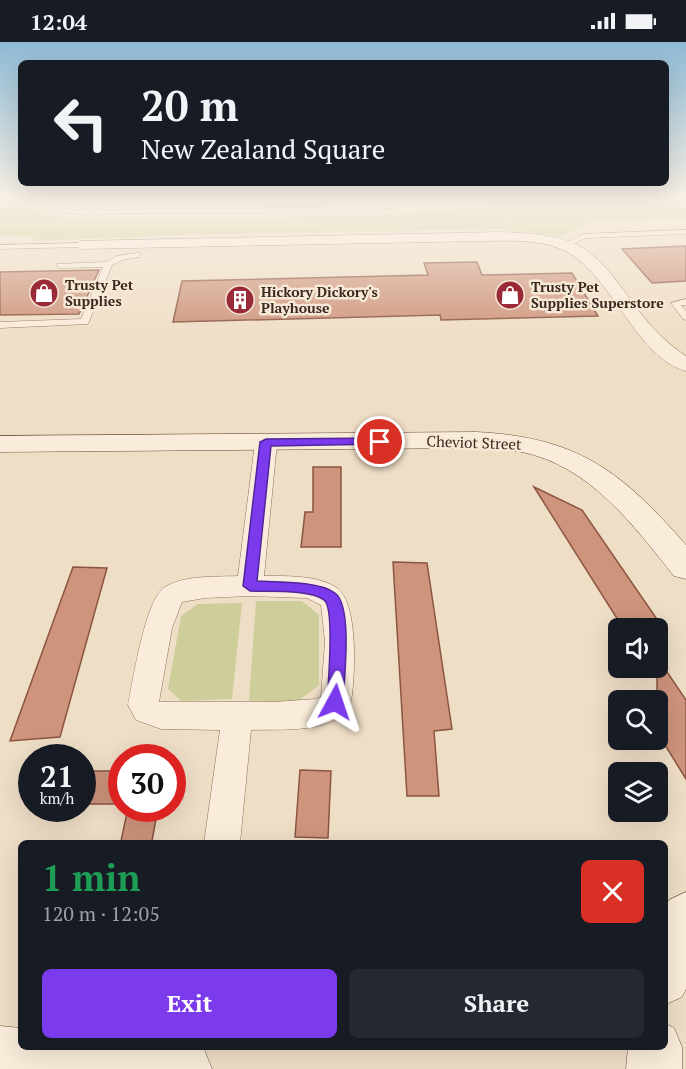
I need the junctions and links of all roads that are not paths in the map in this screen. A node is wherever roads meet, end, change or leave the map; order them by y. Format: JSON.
{"nodes":[{"id":1,"x":81,"y":245,"type":"joint"},
{"id":2,"x":350,"y":245,"type":"edge"},
{"id":3,"x":566,"y":245,"type":"edge"},
{"id":4,"x":0,"y":247,"type":"edge"},
{"id":5,"x":137,"y":254,"type":"junction"},
{"id":6,"x":108,"y":264,"type":"junction"},
{"id":7,"x":60,"y":266,"type":"dead end"},
{"id":8,"x":686,"y":302,"type":"edge"},
{"id":9,"x":686,"y":316,"type":"edge"},
{"id":10,"x":0,"y":325,"type":"edge"},
{"id":11,"x":686,"y":364,"type":"edge"},
{"id":12,"x":266,"y":442,"type":"junction"},
{"id":13,"x":0,"y":444,"type":"edge"},
{"id":14,"x":686,"y":567,"type":"edge"},
{"id":15,"x":250,"y":586,"type":"junction"},
{"id":16,"x":237,"y":715,"type":"junction"},
{"id":17,"x":222,"y":840,"type":"edge"},
{"id":18,"x":686,"y":917,"type":"edge"},
{"id":19,"x":668,"y":968,"type":"edge"},
{"id":20,"x":199,"y":1050,"type":"edge"},
{"id":21,"x":655,"y":1050,"type":"edge"},
{"id":22,"x":0,"y":1054,"type":"edge"},
{"id":23,"x":184,"y":1069,"type":"edge"},
{"id":24,"x":196,"y":1069,"type":"edge"},
{"id":25,"x":654,"y":1069,"type":"edge"}],
"edges":[{"from":1,"to":4,"type":"lane"},
{"from":1,"to":5,"type":"street"},
{"from":2,"to":5,"type":"street"},
{"from":3,"to":11,"type":"street"},
{"from":5,"to":6,"type":"lane"},
{"from":6,"to":7,"type":"lane"},
{"from":6,"to":10,"type":"lane"},
{"from":8,"to":9,"type":"lane"},
{"from":12,"to":13,"type":"street","name":"Cheviot Street"},
{"from":12,"to":14,"type":"street","name":"Cheviot Street"},
{"from":12,"to":15,"type":"street"},
{"from":15,"to":16,"type":"street"},
{"from":15,"to":16,"type":"street"},
{"from":16,"to":17,"type":"street"},
{"from":18,"to":19,"type":"street"},
{"from":20,"to":24,"type":"street"},
{"from":21,"to":25,"type":"street"},
{"from":22,"to":23,"type":"street"}]}
